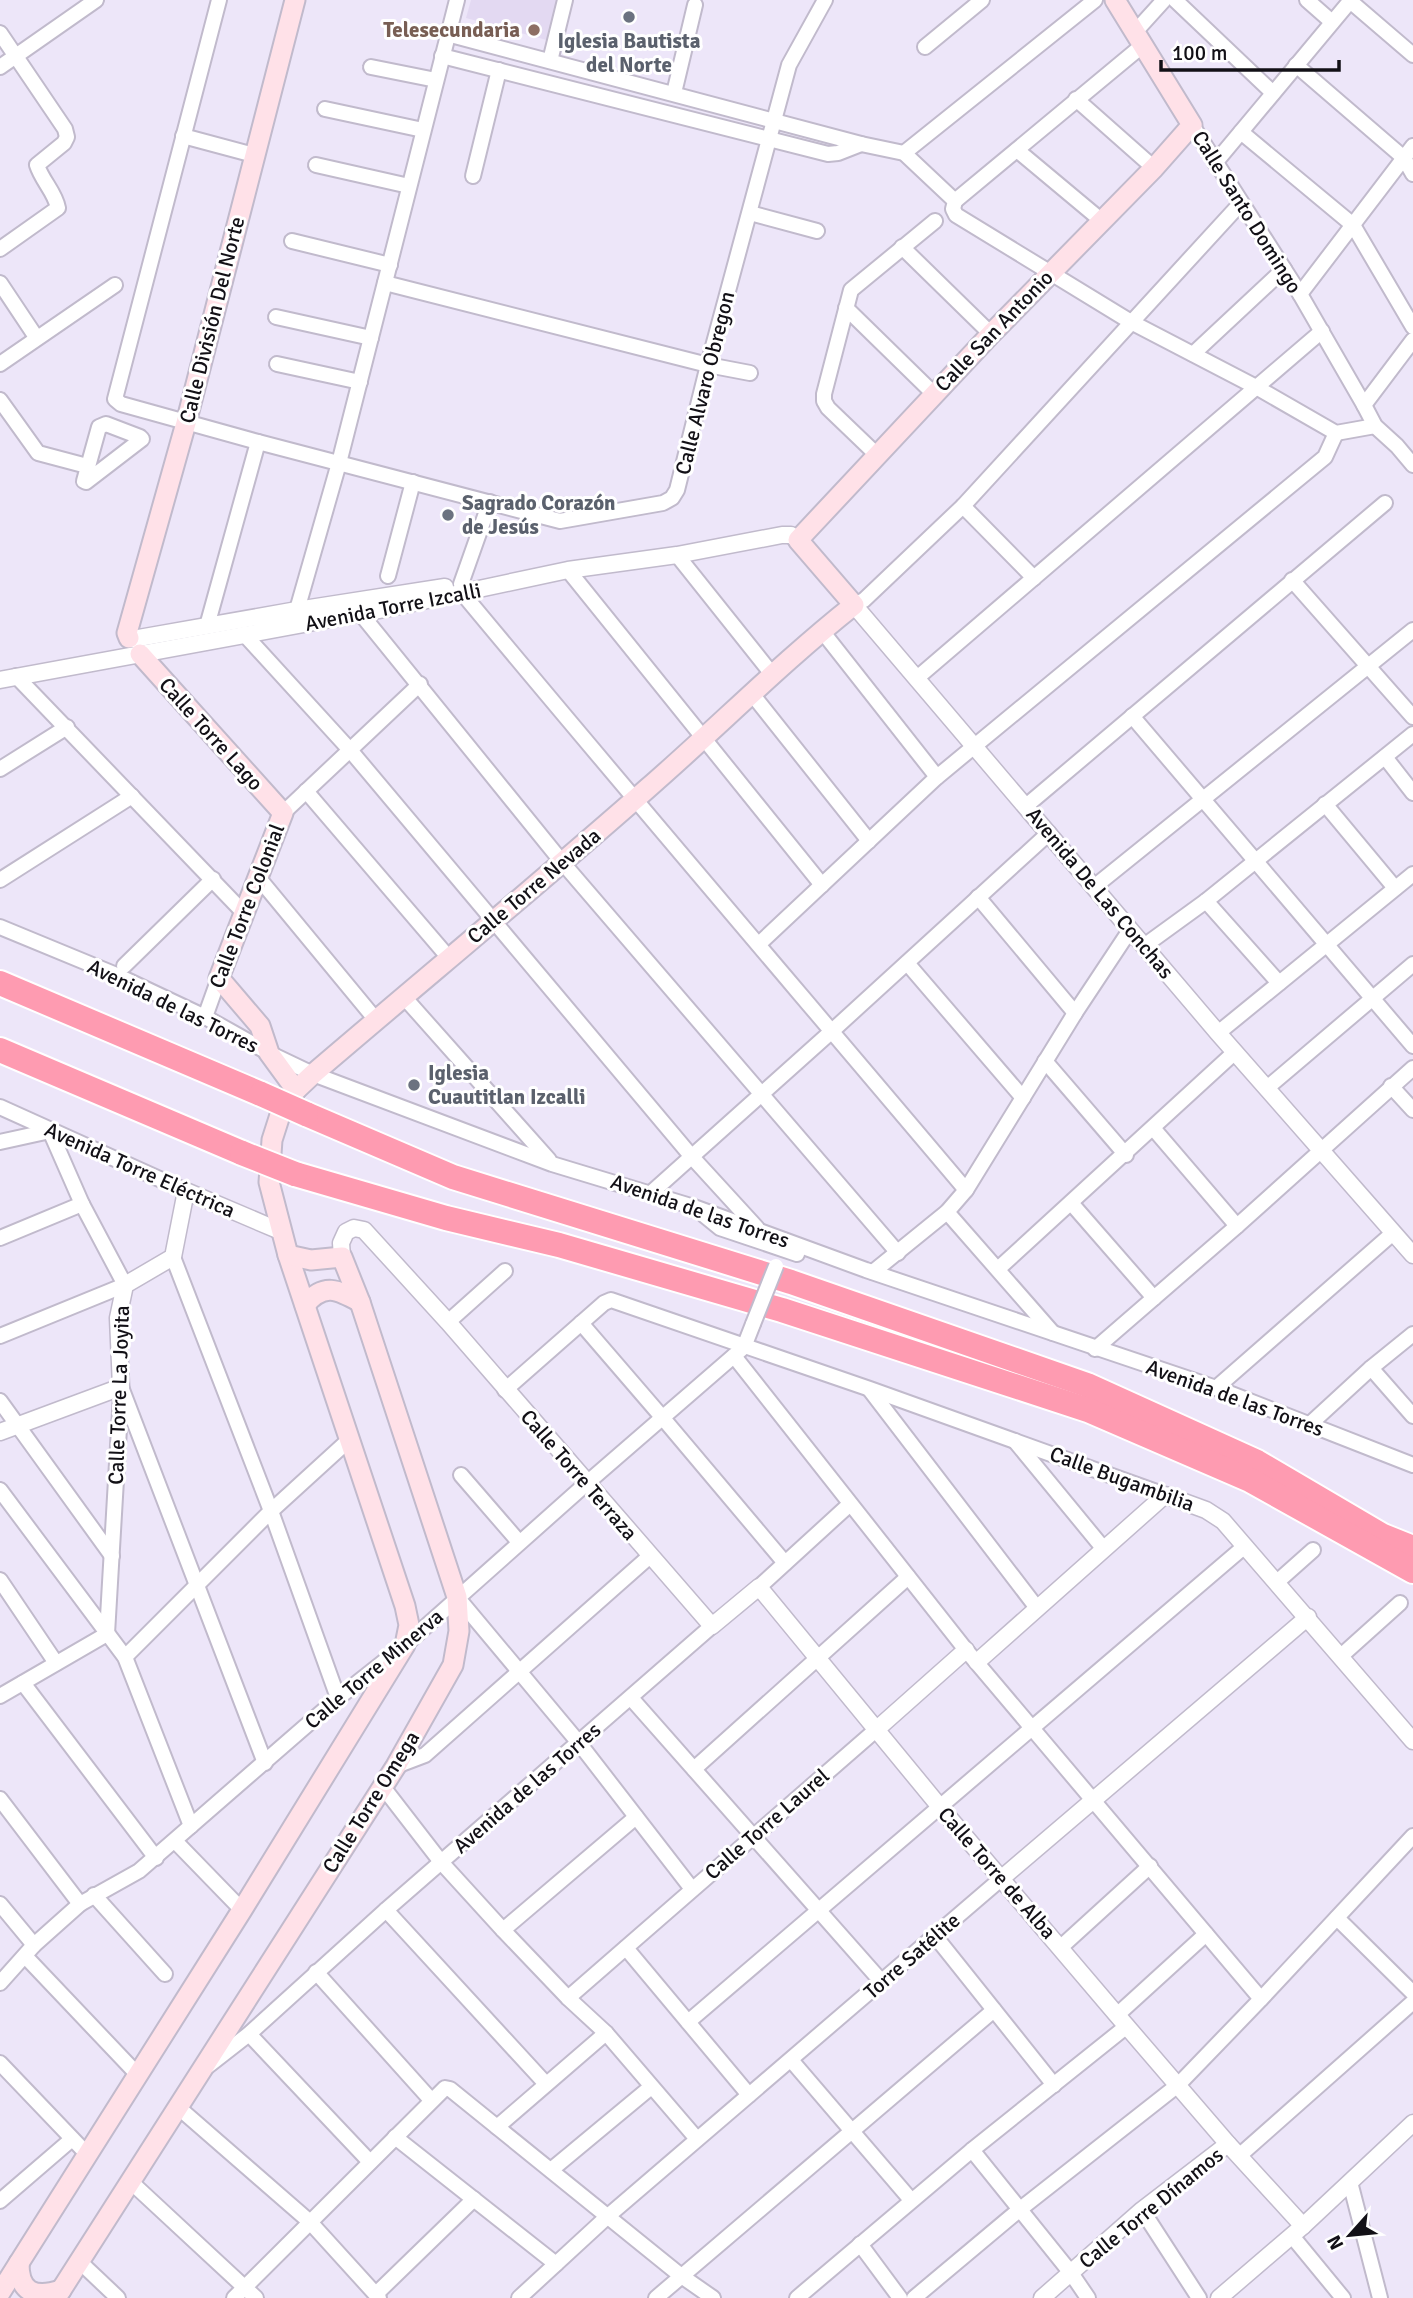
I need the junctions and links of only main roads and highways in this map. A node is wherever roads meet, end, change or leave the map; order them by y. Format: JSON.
{"nodes":[{"id":1,"x":295,"y":0,"type":"edge"},
{"id":2,"x":1115,"y":0,"type":"edge"},
{"id":3,"x":1192,"y":125,"type":"joint"},
{"id":4,"x":792,"y":537,"type":"joint"},
{"id":5,"x":854,"y":605,"type":"joint"},
{"id":6,"x":134,"y":646,"type":"joint"},
{"id":7,"x":283,"y":813,"type":"joint"},
{"id":8,"x":0,"y":983,"type":"edge"},
{"id":9,"x":0,"y":1050,"type":"edge"},
{"id":10,"x":296,"y":1090,"type":"junction"},
{"id":11,"x":288,"y":1255,"type":"junction"},
{"id":12,"x":360,"y":1303,"type":"junction"},
{"id":13,"x":305,"y":1305,"type":"junction"},
{"id":14,"x":1413,"y":1548,"type":"edge"},
{"id":15,"x":1413,"y":1570,"type":"edge"},
{"id":16,"x":19,"y":2263,"type":"junction"},
{"id":17,"x":0,"y":2293,"type":"edge"},
{"id":18,"x":59,"y":2294,"type":"edge"}],
"edges":[{"from":1,"to":6,"type":"main road","name":"Calle División Del Norte"},
{"from":2,"to":3,"type":"main road","name":"Calle Santo Domingo"},
{"from":3,"to":4,"type":"main road","name":"Calle San Antonio"},
{"from":4,"to":5,"type":"main road","name":"Avenida De Las Conchas"},
{"from":5,"to":10,"type":"main road","name":"Calle Torre Nevada"},
{"from":6,"to":7,"type":"main road","name":"Calle Torre Lago"},
{"from":7,"to":10,"type":"main road","name":"Calle Torre Colonial"},
{"from":8,"to":14,"type":"highway","bridge":true},
{"from":9,"to":15,"type":"highway","bridge":true},
{"from":10,"to":11,"type":"main road","name":"Calle Torre Nevada"},
{"from":11,"to":12,"type":"main road","name":"Calle Torre Omega"},
{"from":11,"to":13,"type":"main road"},
{"from":12,"to":13,"type":"main road"},
{"from":12,"to":18,"type":"main road","name":"Calle Torre Omega"},
{"from":13,"to":16,"type":"main road"},
{"from":16,"to":17,"type":"main road"},
{"from":16,"to":18,"type":"main road"}]}
